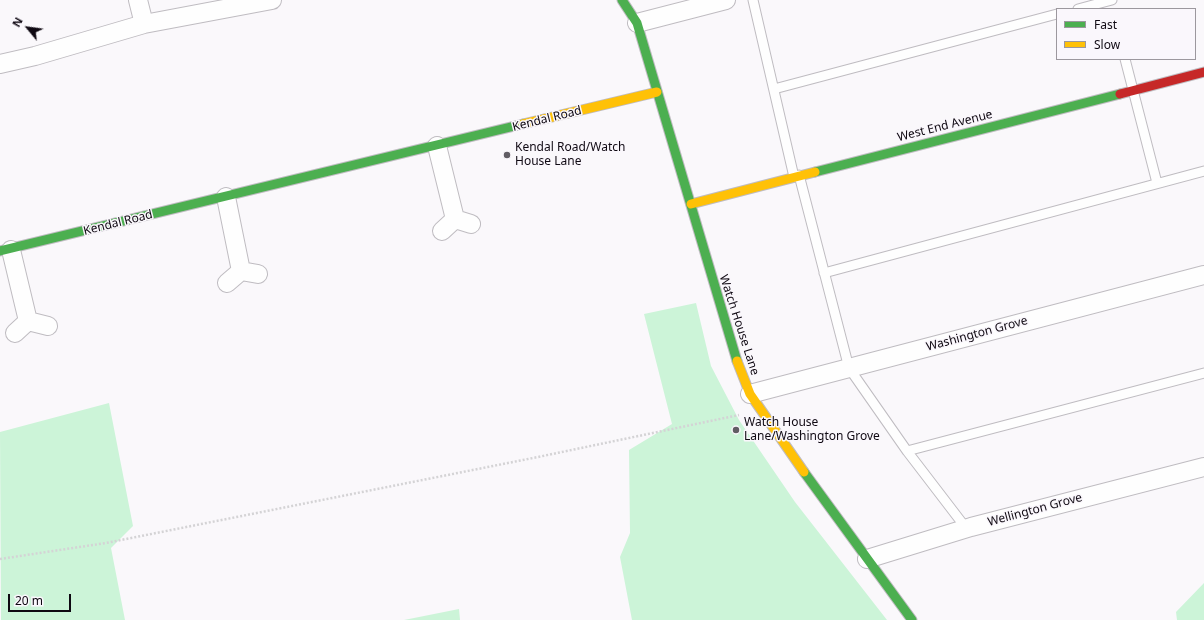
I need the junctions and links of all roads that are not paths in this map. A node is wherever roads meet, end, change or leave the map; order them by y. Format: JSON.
{"nodes":[{"id":1,"x":138,"y":0,"type":"edge"},
{"id":2,"x":272,"y":0,"type":"edge"},
{"id":3,"x":622,"y":0,"type":"edge"},
{"id":4,"x":726,"y":0,"type":"edge"},
{"id":5,"x":753,"y":0,"type":"edge"},
{"id":6,"x":1111,"y":0,"type":"edge"},
{"id":7,"x":1082,"y":8,"type":"edge"},
{"id":8,"x":1056,"y":14,"type":"edge"},
{"id":9,"x":637,"y":23,"type":"junction"},
{"id":10,"x":144,"y":24,"type":"junction"},
{"id":11,"x":1125,"y":60,"type":"edge"},
{"id":12,"x":0,"y":64,"type":"edge"},
{"id":13,"x":1204,"y":72,"type":"edge"},
{"id":14,"x":774,"y":89,"type":"junction"},
{"id":15,"x":1132,"y":90,"type":"junction"},
{"id":16,"x":657,"y":92,"type":"junction"},
{"id":17,"x":437,"y":146,"type":"junction"},
{"id":18,"x":1204,"y":171,"type":"edge"},
{"id":19,"x":796,"y":176,"type":"junction"},
{"id":20,"x":1157,"y":183,"type":"junction"},
{"id":21,"x":226,"y":197,"type":"junction"},
{"id":22,"x":692,"y":204,"type":"junction"},
{"id":23,"x":456,"y":225,"type":"dead end"},
{"id":24,"x":5,"y":250,"type":"edge"},
{"id":25,"x":824,"y":273,"type":"junction"},
{"id":26,"x":1204,"y":275,"type":"edge"},
{"id":27,"x":227,"y":283,"type":"dead end"},
{"id":28,"x":28,"y":321,"type":"junction"},
{"id":29,"x":48,"y":326,"type":"dead end"},
{"id":30,"x":15,"y":334,"type":"dead end"},
{"id":31,"x":848,"y":368,"type":"junction"},
{"id":32,"x":1204,"y":373,"type":"edge"},
{"id":33,"x":750,"y":394,"type":"junction"},
{"id":34,"x":907,"y":452,"type":"junction"},
{"id":35,"x":1204,"y":466,"type":"edge"},
{"id":36,"x":966,"y":528,"type":"junction"},
{"id":37,"x":868,"y":559,"type":"junction"},
{"id":38,"x":912,"y":620,"type":"edge"}],
"edges":[{"from":1,"to":10,"type":"street"},
{"from":2,"to":10,"type":"street"},
{"from":3,"to":9,"type":"street","name":"Watch House Lane"},
{"from":4,"to":9,"type":"street"},
{"from":5,"to":14,"type":"lane"},
{"from":6,"to":7,"type":"lane"},
{"from":8,"to":14,"type":"lane"},
{"from":9,"to":16,"type":"street","name":"Watch House Lane"},
{"from":10,"to":12,"type":"street"},
{"from":11,"to":15,"type":"lane"},
{"from":13,"to":15,"type":"street","name":"West End Avenue"},
{"from":14,"to":19,"type":"lane"},
{"from":15,"to":19,"type":"street","name":"West End Avenue"},
{"from":15,"to":20,"type":"lane"},
{"from":16,"to":17,"type":"street","name":"Kendal Road"},
{"from":16,"to":22,"type":"street","name":"Watch House Lane"},
{"from":17,"to":21,"type":"street","name":"Kendal Road"},
{"from":17,"to":23,"type":"street"},
{"from":18,"to":20,"type":"lane"},
{"from":19,"to":22,"type":"street","name":"West End Avenue"},
{"from":19,"to":25,"type":"lane"},
{"from":20,"to":25,"type":"lane"},
{"from":21,"to":24,"type":"street","name":"Kendal Road"},
{"from":21,"to":27,"type":"street"},
{"from":22,"to":33,"type":"street","name":"Watch House Lane"},
{"from":24,"to":28,"type":"street","name":"Kendal Road"},
{"from":25,"to":31,"type":"lane"},
{"from":26,"to":31,"type":"street","name":"Washington Grove"},
{"from":28,"to":29,"type":"street"},
{"from":28,"to":30,"type":"street"},
{"from":31,"to":33,"type":"street","name":"Washington Grove"},
{"from":31,"to":34,"type":"lane"},
{"from":32,"to":34,"type":"lane"},
{"from":33,"to":37,"type":"street","name":"Watch House Lane"},
{"from":34,"to":36,"type":"lane"},
{"from":35,"to":36,"type":"street","name":"Wellington Grove"},
{"from":36,"to":37,"type":"street","name":"Wellington Grove"},
{"from":37,"to":38,"type":"street","name":"Watch House Lane"}]}
